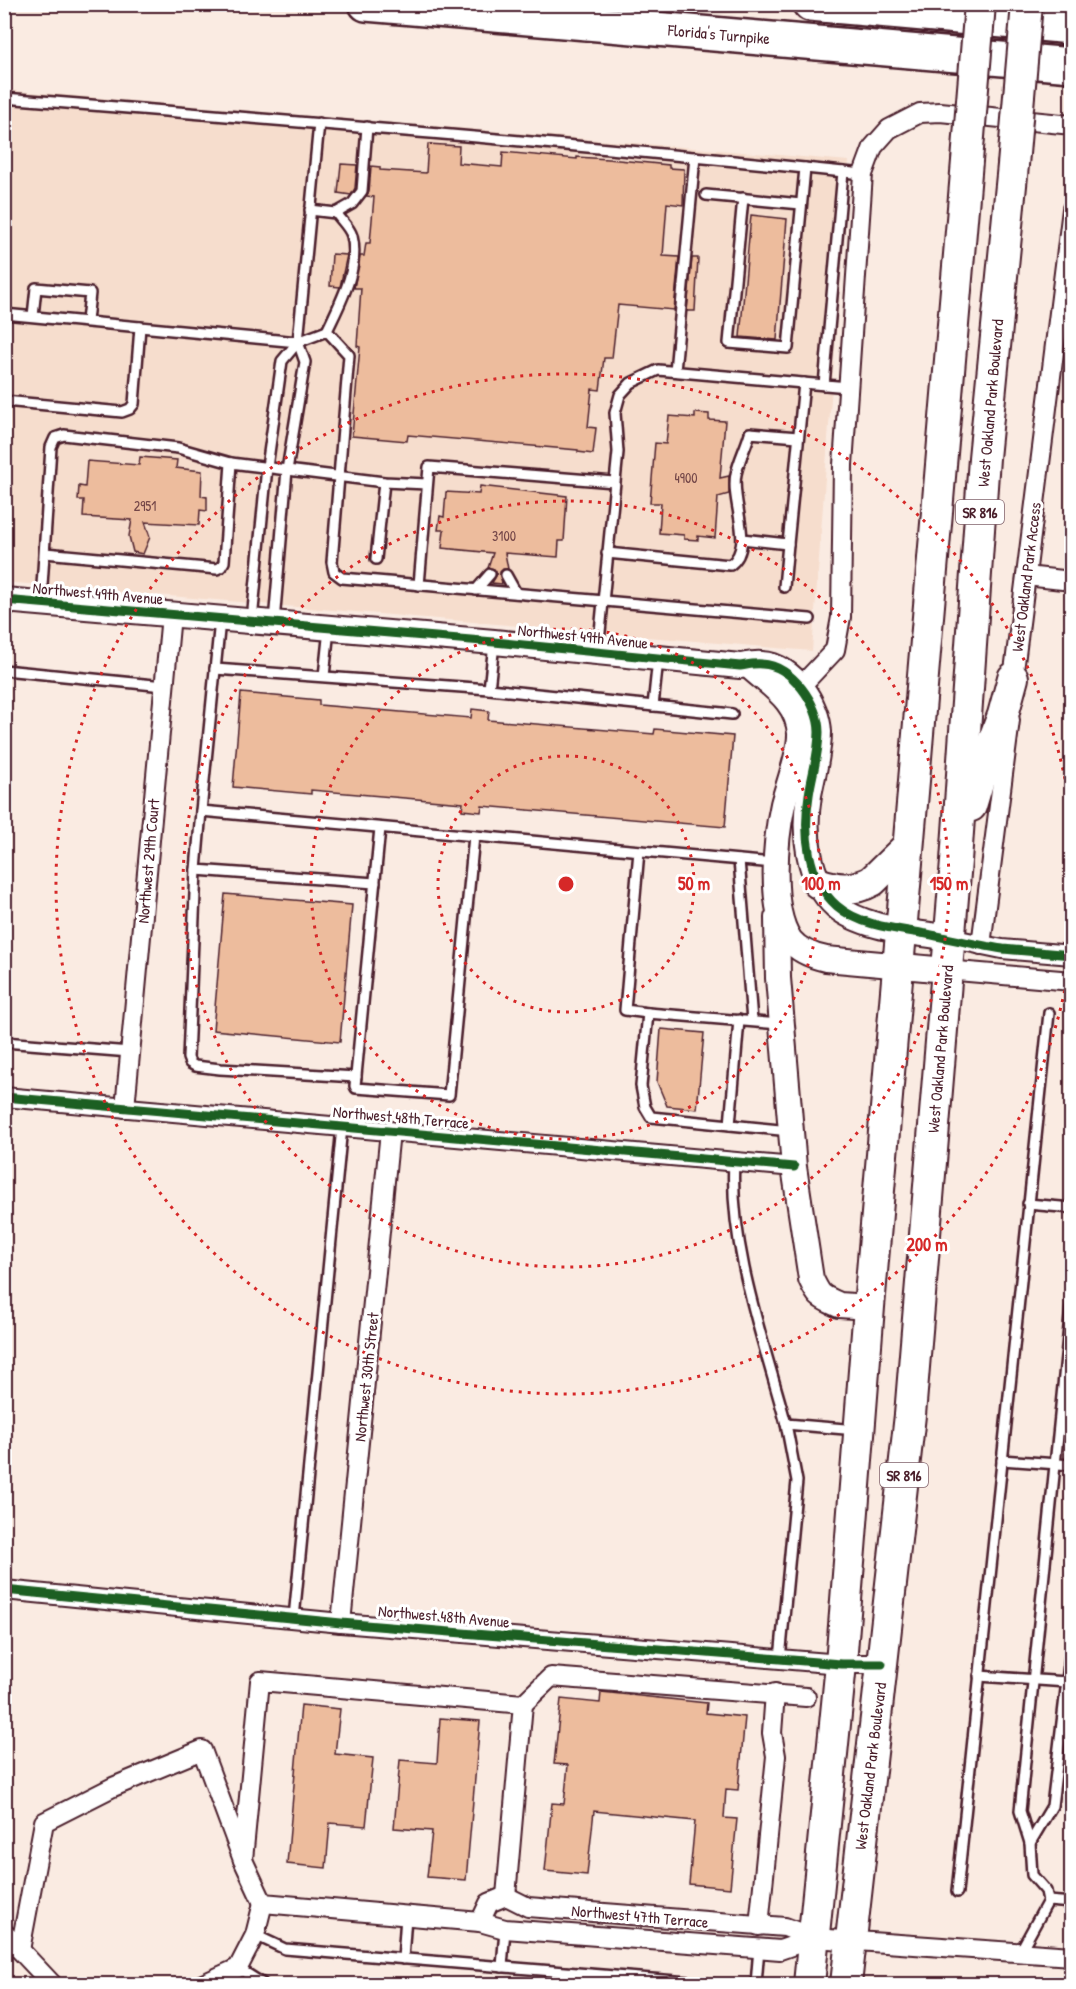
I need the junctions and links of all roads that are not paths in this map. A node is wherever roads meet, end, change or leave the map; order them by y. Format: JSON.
{"nodes":[{"id":1,"x":366,"y":4,"type":"edge"},
{"id":2,"x":810,"y":4,"type":"edge"},
{"id":3,"x":980,"y":4,"type":"edge"},
{"id":4,"x":1027,"y":4,"type":"edge"},
{"id":5,"x":1071,"y":27,"type":"edge"},
{"id":6,"x":1071,"y":65,"type":"edge"},
{"id":7,"x":4,"y":98,"type":"edge"},
{"id":8,"x":320,"y":123,"type":"junction"},
{"id":9,"x":1071,"y":125,"type":"edge"},
{"id":10,"x":367,"y":127,"type":"junction"},
{"id":11,"x":695,"y":157,"type":"junction"},
{"id":12,"x":805,"y":168,"type":"junction"},
{"id":13,"x":843,"y":172,"type":"junction"},
{"id":14,"x":862,"y":174,"type":"junction"},
{"id":15,"x":706,"y":195,"type":"dead end"},
{"id":16,"x":743,"y":198,"type":"junction"},
{"id":17,"x":801,"y":204,"type":"junction"},
{"id":18,"x":1071,"y":209,"type":"edge"},
{"id":19,"x":310,"y":210,"type":"junction"},
{"id":20,"x":336,"y":213,"type":"junction"},
{"id":21,"x":4,"y":314,"type":"edge"},
{"id":22,"x":33,"y":316,"type":"junction"},
{"id":23,"x":87,"y":321,"type":"junction"},
{"id":24,"x":140,"y":327,"type":"junction"},
{"id":25,"x":327,"y":330,"type":"junction"},
{"id":26,"x":298,"y":342,"type":"junction"},
{"id":27,"x":675,"y":371,"type":"junction"},
{"id":28,"x":804,"y":383,"type":"junction"},
{"id":29,"x":824,"y":385,"type":"junction"},
{"id":30,"x":848,"y":387,"type":"junction"},
{"id":31,"x":4,"y":401,"type":"edge"},
{"id":32,"x":798,"y":437,"type":"junction"},
{"id":33,"x":231,"y":463,"type":"junction"},
{"id":34,"x":267,"y":467,"type":"junction"},
{"id":35,"x":287,"y":470,"type":"junction"},
{"id":36,"x":339,"y":477,"type":"junction"},
{"id":37,"x":384,"y":482,"type":"junction"},
{"id":38,"x":614,"y":482,"type":"junction"},
{"id":39,"x":427,"y":484,"type":"junction"},
{"id":40,"x":742,"y":539,"type":"junction"},
{"id":41,"x":788,"y":544,"type":"junction"},
{"id":42,"x":45,"y":553,"type":"junction"},
{"id":43,"x":607,"y":553,"type":"junction"},
{"id":44,"x":376,"y":559,"type":"dead end"},
{"id":45,"x":490,"y":574,"type":"dead end"},
{"id":46,"x":506,"y":575,"type":"dead end"},
{"id":47,"x":1026,"y":576,"type":"junction"},
{"id":48,"x":1071,"y":581,"type":"edge"},
{"id":49,"x":419,"y":585,"type":"junction"},
{"id":50,"x":784,"y":587,"type":"dead end"},
{"id":51,"x":476,"y":590,"type":"junction"},
{"id":52,"x":516,"y":593,"type":"junction"},
{"id":53,"x":4,"y":600,"type":"edge"},
{"id":54,"x":602,"y":601,"type":"junction"},
{"id":55,"x":41,"y":604,"type":"junction"},
{"id":56,"x":171,"y":615,"type":"junction"},
{"id":57,"x":810,"y":619,"type":"dead end"},
{"id":58,"x":220,"y":620,"type":"junction"},
{"id":59,"x":262,"y":623,"type":"junction"},
{"id":60,"x":329,"y":629,"type":"junction"},
{"id":61,"x":494,"y":642,"type":"junction"},
{"id":62,"x":598,"y":653,"type":"junction"},
{"id":63,"x":658,"y":659,"type":"junction"},
{"id":64,"x":748,"y":665,"type":"junction"},
{"id":65,"x":215,"y":669,"type":"junction"},
{"id":66,"x":4,"y":670,"type":"edge"},
{"id":67,"x":324,"y":676,"type":"junction"},
{"id":68,"x":1013,"y":678,"type":"junction"},
{"id":69,"x":164,"y":686,"type":"junction"},
{"id":70,"x":801,"y":686,"type":"junction"},
{"id":71,"x":489,"y":689,"type":"junction"},
{"id":72,"x":653,"y":706,"type":"junction"},
{"id":73,"x":732,"y":714,"type":"dead end"},
{"id":74,"x":201,"y":811,"type":"junction"},
{"id":75,"x":380,"y":828,"type":"junction"},
{"id":76,"x":474,"y":836,"type":"junction"},
{"id":77,"x":908,"y":846,"type":"junction"},
{"id":78,"x":639,"y":851,"type":"junction"},
{"id":79,"x":739,"y":860,"type":"junction"},
{"id":80,"x":956,"y":861,"type":"junction"},
{"id":81,"x":777,"y":863,"type":"junction"},
{"id":82,"x":196,"y":870,"type":"junction"},
{"id":83,"x":375,"y":883,"type":"junction"},
{"id":84,"x":818,"y":883,"type":"junction"},
{"id":85,"x":776,"y":900,"type":"junction"},
{"id":86,"x":901,"y":929,"type":"junction"},
{"id":87,"x":949,"y":938,"type":"junction"},
{"id":88,"x":981,"y":945,"type":"junction"},
{"id":89,"x":1071,"y":955,"type":"edge"},
{"id":90,"x":898,"y":966,"type":"junction"},
{"id":91,"x":946,"y":970,"type":"junction"},
{"id":92,"x":1071,"y":981,"type":"edge"},
{"id":93,"x":648,"y":1013,"type":"junction"},
{"id":94,"x":1049,"y":1013,"type":"dead end"},
{"id":95,"x":739,"y":1020,"type":"junction"},
{"id":96,"x":752,"y":1021,"type":"junction"},
{"id":97,"x":782,"y":1024,"type":"junction"},
{"id":98,"x":4,"y":1042,"type":"edge"},
{"id":99,"x":130,"y":1052,"type":"junction"},
{"id":100,"x":356,"y":1077,"type":"junction"},
{"id":101,"x":4,"y":1097,"type":"edge"},
{"id":102,"x":125,"y":1108,"type":"junction"},
{"id":103,"x":730,"y":1125,"type":"junction"},
{"id":104,"x":342,"y":1126,"type":"junction"},
{"id":105,"x":390,"y":1131,"type":"junction"},
{"id":106,"x":792,"y":1131,"type":"junction"},
{"id":107,"x":734,"y":1162,"type":"junction"},
{"id":108,"x":794,"y":1167,"type":"junction"},
{"id":109,"x":1028,"y":1204,"type":"junction"},
{"id":110,"x":1071,"y":1208,"type":"edge"},
{"id":111,"x":1071,"y":1297,"type":"edge"},
{"id":112,"x":868,"y":1307,"type":"junction"},
{"id":113,"x":786,"y":1424,"type":"junction"},
{"id":114,"x":860,"y":1430,"type":"junction"},
{"id":115,"x":1002,"y":1460,"type":"junction"},
{"id":116,"x":1055,"y":1463,"type":"junction"},
{"id":117,"x":1071,"y":1465,"type":"edge"},
{"id":118,"x":4,"y":1590,"type":"edge"},
{"id":119,"x":294,"y":1618,"type":"junction"},
{"id":120,"x":342,"y":1623,"type":"junction"},
{"id":121,"x":1071,"y":1639,"type":"edge"},
{"id":122,"x":780,"y":1659,"type":"junction"},
{"id":123,"x":841,"y":1664,"type":"junction"},
{"id":124,"x":882,"y":1664,"type":"junction"},
{"id":125,"x":979,"y":1676,"type":"junction"},
{"id":126,"x":1034,"y":1680,"type":"junction"},
{"id":127,"x":1067,"y":1682,"type":"junction"},
{"id":128,"x":775,"y":1693,"type":"junction"},
{"id":129,"x":806,"y":1697,"type":"dead end"},
{"id":130,"x":524,"y":1704,"type":"junction"},
{"id":131,"x":1030,"y":1843,"type":"junction"},
{"id":132,"x":243,"y":1860,"type":"junction"},
{"id":133,"x":957,"y":1892,"type":"dead end"},
{"id":134,"x":506,"y":1896,"type":"junction"},
{"id":135,"x":1048,"y":1901,"type":"junction"},
{"id":136,"x":263,"y":1903,"type":"junction"},
{"id":137,"x":1071,"y":1903,"type":"edge"},
{"id":138,"x":406,"y":1916,"type":"junction"},
{"id":139,"x":480,"y":1922,"type":"junction"},
{"id":140,"x":759,"y":1926,"type":"junction"},
{"id":141,"x":505,"y":1929,"type":"junction"},
{"id":142,"x":4,"y":1933,"type":"edge"},
{"id":143,"x":255,"y":1935,"type":"junction"},
{"id":144,"x":814,"y":1938,"type":"junction"},
{"id":145,"x":850,"y":1941,"type":"junction"},
{"id":146,"x":759,"y":1948,"type":"junction"},
{"id":147,"x":20,"y":1950,"type":"junction"},
{"id":148,"x":1020,"y":1952,"type":"junction"},
{"id":149,"x":1071,"y":1956,"type":"edge"},
{"id":150,"x":403,"y":1959,"type":"junction"},
{"id":151,"x":501,"y":1967,"type":"junction"},
{"id":152,"x":238,"y":1968,"type":"junction"},
{"id":153,"x":52,"y":1984,"type":"edge"},
{"id":154,"x":203,"y":1984,"type":"edge"},
{"id":155,"x":263,"y":1984,"type":"edge"},
{"id":156,"x":713,"y":1984,"type":"edge"},
{"id":157,"x":756,"y":1984,"type":"edge"},
{"id":158,"x":809,"y":1984,"type":"edge"},
{"id":159,"x":846,"y":1984,"type":"edge"}],
"edges":[{"from":1,"to":6,"type":"highway","name":"Florida's Turnpike"},
{"from":2,"to":5,"type":"highway"},
{"from":3,"to":77,"type":"main road","number":"SR 816","bridge":true},
{"from":4,"to":80,"type":"main road","name":"West Oakland Park Boulevard","number":"SR 816","bridge":true},
{"from":7,"to":8,"type":"lane"},
{"from":8,"to":10,"type":"lane"},
{"from":8,"to":19,"type":"lane"},
{"from":9,"to":14,"type":"street"},
{"from":10,"to":11,"type":"lane"},
{"from":10,"to":20,"type":"lane"},
{"from":11,"to":12,"type":"lane"},
{"from":11,"to":27,"type":"lane"},
{"from":12,"to":13,"type":"lane"},
{"from":12,"to":17,"type":"lane"},
{"from":13,"to":14,"type":"lane"},
{"from":13,"to":29,"type":"lane"},
{"from":14,"to":30,"type":"street"},
{"from":15,"to":16,"type":"lane"},
{"from":16,"to":17,"type":"lane"},
{"from":16,"to":17,"type":"lane"},
{"from":18,"to":47,"type":"street","name":"West Oakland Park Access"},
{"from":19,"to":20,"type":"lane"},
{"from":19,"to":26,"type":"lane"},
{"from":20,"to":25,"type":"lane"},
{"from":21,"to":22,"type":"lane"},
{"from":22,"to":23,"type":"lane"},
{"from":22,"to":23,"type":"lane"},
{"from":23,"to":24,"type":"lane"},
{"from":24,"to":26,"type":"lane"},
{"from":24,"to":31,"type":"lane"},
{"from":25,"to":26,"type":"lane"},
{"from":25,"to":36,"type":"lane"},
{"from":26,"to":34,"type":"lane"},
{"from":26,"to":35,"type":"lane"},
{"from":27,"to":28,"type":"lane"},
{"from":27,"to":38,"type":"lane"},
{"from":28,"to":29,"type":"lane"},
{"from":28,"to":32,"type":"lane"},
{"from":29,"to":30,"type":"lane"},
{"from":30,"to":70,"type":"street"},
{"from":32,"to":40,"type":"lane"},
{"from":32,"to":41,"type":"lane"},
{"from":33,"to":34,"type":"lane"},
{"from":33,"to":42,"type":"lane"},
{"from":33,"to":42,"type":"lane"},
{"from":34,"to":35,"type":"lane"},
{"from":34,"to":59,"type":"lane"},
{"from":35,"to":36,"type":"lane"},
{"from":35,"to":59,"type":"lane"},
{"from":36,"to":37,"type":"lane"},
{"from":36,"to":49,"type":"lane"},
{"from":37,"to":39,"type":"lane"},
{"from":37,"to":44,"type":"lane"},
{"from":38,"to":39,"type":"lane"},
{"from":38,"to":43,"type":"lane"},
{"from":39,"to":49,"type":"lane"},
{"from":40,"to":41,"type":"lane"},
{"from":40,"to":43,"type":"lane"},
{"from":41,"to":50,"type":"lane"},
{"from":42,"to":55,"type":"lane"},
{"from":43,"to":54,"type":"lane"},
{"from":45,"to":51,"type":"lane"},
{"from":46,"to":52,"type":"lane"},
{"from":47,"to":48,"type":"street"},
{"from":47,"to":68,"type":"street","name":"West Oakland Park Access"},
{"from":49,"to":51,"type":"lane"},
{"from":51,"to":52,"type":"lane"},
{"from":52,"to":54,"type":"lane"},
{"from":53,"to":55,"type":"street","name":"Northwest 49th Avenue"},
{"from":54,"to":57,"type":"lane"},
{"from":54,"to":62,"type":"lane"},
{"from":55,"to":56,"type":"street","name":"Northwest 49th Avenue"},
{"from":56,"to":58,"type":"street","name":"Northwest 49th Avenue"},
{"from":56,"to":69,"type":"street","name":"Northwest 29th Court"},
{"from":58,"to":59,"type":"street","name":"Northwest 49th Avenue"},
{"from":58,"to":65,"type":"lane"},
{"from":59,"to":60,"type":"street","name":"Northwest 49th Avenue"},
{"from":60,"to":61,"type":"street","name":"Northwest 49th Avenue"},
{"from":60,"to":67,"type":"lane"},
{"from":61,"to":62,"type":"street","name":"Northwest 49th Avenue"},
{"from":61,"to":71,"type":"lane"},
{"from":62,"to":63,"type":"street","name":"Northwest 49th Avenue"},
{"from":63,"to":64,"type":"street","name":"Northwest 49th Avenue"},
{"from":63,"to":72,"type":"lane"},
{"from":64,"to":70,"type":"street","name":"Northwest 49th Avenue"},
{"from":64,"to":81,"type":"street"},
{"from":65,"to":67,"type":"lane"},
{"from":65,"to":74,"type":"lane"},
{"from":66,"to":69,"type":"lane"},
{"from":67,"to":71,"type":"lane"},
{"from":68,"to":80,"type":"main road"},
{"from":68,"to":88,"type":"street","name":"West Oakland Park Access"},
{"from":69,"to":99,"type":"street","name":"Northwest 29th Court"},
{"from":70,"to":84,"type":"street","name":"Northwest 49th Avenue"},
{"from":71,"to":72,"type":"lane"},
{"from":72,"to":73,"type":"lane"},
{"from":74,"to":75,"type":"lane"},
{"from":74,"to":82,"type":"lane"},
{"from":75,"to":76,"type":"lane"},
{"from":75,"to":83,"type":"lane"},
{"from":76,"to":78,"type":"lane"},
{"from":76,"to":100,"type":"lane"},
{"from":77,"to":84,"type":"main road"},
{"from":77,"to":86,"type":"main road","number":"SR 816"},
{"from":78,"to":79,"type":"lane"},
{"from":78,"to":93,"type":"lane"},
{"from":79,"to":81,"type":"lane"},
{"from":79,"to":96,"type":"lane"},
{"from":80,"to":87,"type":"main road","name":"West Oakland Park Boulevard","number":"SR 816"},
{"from":81,"to":85,"type":"street"},
{"from":82,"to":83,"type":"lane"},
{"from":82,"to":100,"type":"lane"},
{"from":83,"to":100,"type":"lane"},
{"from":84,"to":86,"type":"street","name":"Northwest 49th Avenue"},
{"from":85,"to":90,"type":"street"},
{"from":85,"to":97,"type":"street"},
{"from":86,"to":87,"type":"street","name":"Northwest 49th Avenue"},
{"from":86,"to":90,"type":"main road","number":"SR 816"},
{"from":87,"to":88,"type":"street"},
{"from":87,"to":91,"type":"main road","name":"West Oakland Park Boulevard","number":"SR 816"},
{"from":88,"to":89,"type":"street"},
{"from":90,"to":91,"type":"street"},
{"from":90,"to":112,"type":"main road","number":"SR 816"},
{"from":91,"to":92,"type":"street"},
{"from":91,"to":124,"type":"main road","name":"West Oakland Park Boulevard","number":"SR 816"},
{"from":93,"to":95,"type":"lane"},
{"from":93,"to":103,"type":"lane"},
{"from":94,"to":109,"type":"lane"},
{"from":95,"to":96,"type":"lane"},
{"from":95,"to":103,"type":"lane"},
{"from":96,"to":97,"type":"lane"},
{"from":97,"to":106,"type":"street"},
{"from":98,"to":99,"type":"lane"},
{"from":99,"to":102,"type":"street","name":"Northwest 29th Court"},
{"from":101,"to":102,"type":"street","name":"Northwest 48th Terrace"},
{"from":102,"to":104,"type":"street","name":"Northwest 48th Terrace"},
{"from":103,"to":106,"type":"lane"},
{"from":104,"to":105,"type":"street","name":"Northwest 48th Terrace"},
{"from":104,"to":119,"type":"lane"},
{"from":105,"to":107,"type":"street","name":"Northwest 48th Terrace"},
{"from":105,"to":120,"type":"street","name":"Northwest 30th Street"},
{"from":106,"to":108,"type":"street"},
{"from":107,"to":108,"type":"street","name":"Northwest 48th Terrace"},
{"from":107,"to":113,"type":"lane"},
{"from":108,"to":112,"type":"street"},
{"from":109,"to":110,"type":"lane"},
{"from":109,"to":115,"type":"lane"},
{"from":111,"to":116,"type":"lane"},
{"from":112,"to":114,"type":"main road","number":"SR 816"},
{"from":113,"to":114,"type":"lane"},
{"from":113,"to":122,"type":"lane"},
{"from":114,"to":123,"type":"main road","number":"SR 816"},
{"from":115,"to":116,"type":"lane"},
{"from":115,"to":125,"type":"lane"},
{"from":116,"to":117,"type":"lane"},
{"from":116,"to":126,"type":"lane"},
{"from":118,"to":119,"type":"street","name":"Northwest 48th Avenue"},
{"from":119,"to":120,"type":"street","name":"Northwest 48th Avenue"},
{"from":120,"to":122,"type":"street","name":"Northwest 48th Avenue"},
{"from":121,"to":127,"type":"lane"},
{"from":122,"to":123,"type":"street","name":"Northwest 48th Avenue"},
{"from":123,"to":124,"type":"street","name":"Northwest 48th Avenue"},
{"from":123,"to":144,"type":"main road","number":"SR 816"},
{"from":124,"to":145,"type":"main road","name":"West Oakland Park Boulevard","number":"SR 816"},
{"from":125,"to":126,"type":"lane"},
{"from":125,"to":133,"type":"lane"},
{"from":126,"to":127,"type":"lane"},
{"from":126,"to":131,"type":"lane"},
{"from":127,"to":131,"type":"lane"},
{"from":128,"to":129,"type":"street"},
{"from":128,"to":130,"type":"street"},
{"from":128,"to":140,"type":"street"},
{"from":130,"to":132,"type":"street"},
{"from":130,"to":134,"type":"street"},
{"from":131,"to":135,"type":"lane"},
{"from":132,"to":136,"type":"street"},
{"from":132,"to":147,"type":"street"},
{"from":134,"to":139,"type":"street"},
{"from":134,"to":140,"type":"street","name":"Northwest 47th Terrace"},
{"from":135,"to":137,"type":"lane"},
{"from":135,"to":148,"type":"lane"},
{"from":136,"to":138,"type":"street","name":"Northwest 47th Terrace"},
{"from":136,"to":143,"type":"street"},
{"from":138,"to":139,"type":"street","name":"Northwest 47th Terrace"},
{"from":138,"to":150,"type":"lane"},
{"from":139,"to":141,"type":"street","name":"Northwest 47th Terrace"},
{"from":140,"to":144,"type":"street","name":"Northwest 47th Terrace"},
{"from":141,"to":146,"type":"street","name":"Northwest 47th Terrace"},
{"from":141,"to":151,"type":"lane"},
{"from":142,"to":147,"type":"street"},
{"from":143,"to":150,"type":"lane"},
{"from":143,"to":152,"type":"street"},
{"from":144,"to":145,"type":"street","name":"Northwest 47th Terrace"},
{"from":144,"to":146,"type":"street","name":"Northwest 47th Terrace"},
{"from":144,"to":158,"type":"main road","number":"SR 816"},
{"from":145,"to":148,"type":"street","name":"Northwest 47th Terrace"},
{"from":145,"to":159,"type":"main road","name":"West Oakland Park Boulevard","number":"SR 816"},
{"from":146,"to":157,"type":"lane"},
{"from":147,"to":153,"type":"street"},
{"from":148,"to":149,"type":"street","name":"Northwest 47th Terrace"},
{"from":150,"to":151,"type":"lane"},
{"from":151,"to":156,"type":"lane"},
{"from":152,"to":154,"type":"street"},
{"from":152,"to":155,"type":"lane"}]}
